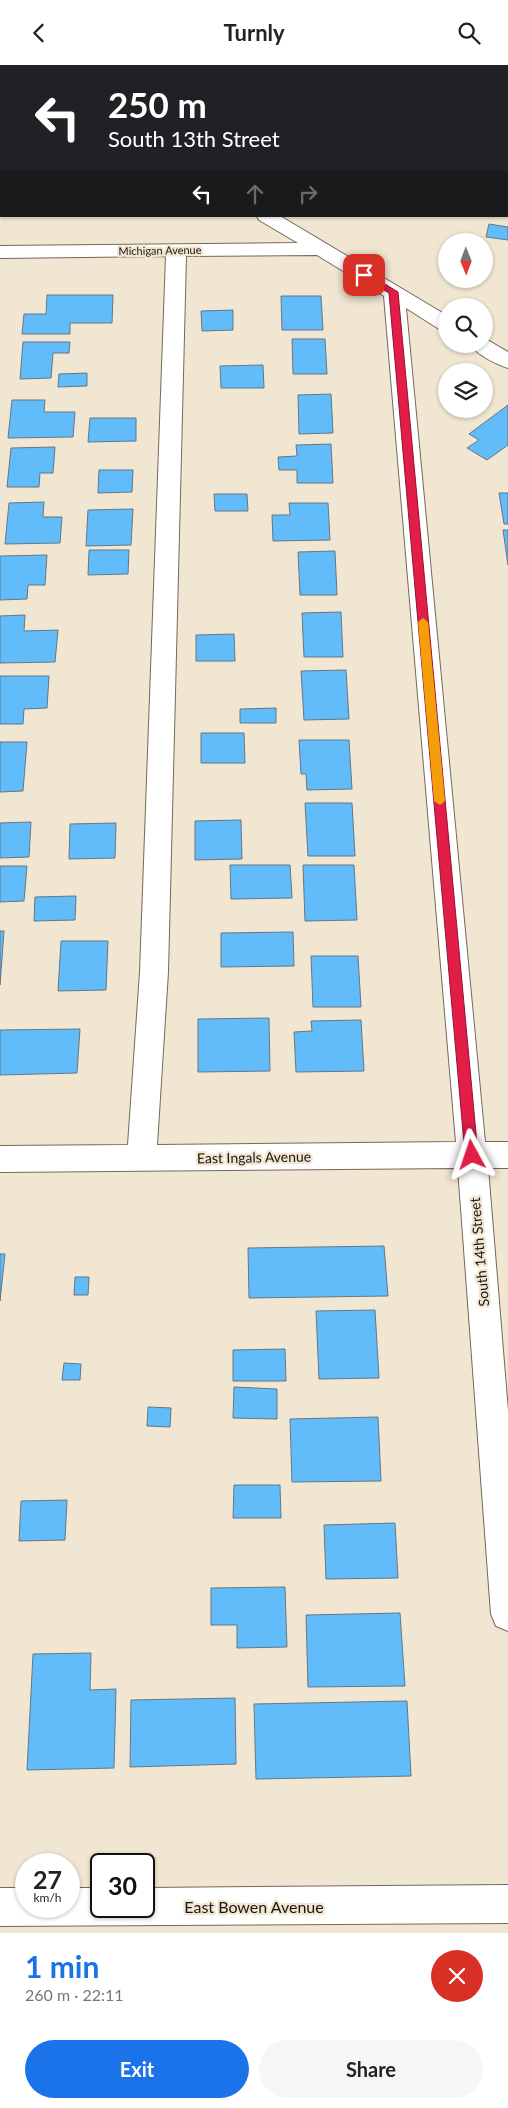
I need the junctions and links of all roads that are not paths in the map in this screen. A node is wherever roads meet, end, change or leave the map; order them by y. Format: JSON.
{"nodes":[{"id":1,"x":268,"y":217,"type":"edge"},
{"id":2,"x":319,"y":249,"type":"junction"},
{"id":3,"x":176,"y":250,"type":"junction"},
{"id":4,"x":0,"y":252,"type":"edge"},
{"id":5,"x":394,"y":292,"type":"junction"},
{"id":6,"x":438,"y":319,"type":"edge"},
{"id":7,"x":493,"y":352,"type":"edge"},
{"id":8,"x":508,"y":361,"type":"edge"},
{"id":9,"x":472,"y":1155,"type":"junction"},
{"id":10,"x":508,"y":1155,"type":"edge"},
{"id":11,"x":141,"y":1158,"type":"junction"},
{"id":12,"x":0,"y":1159,"type":"edge"},
{"id":13,"x":508,"y":1614,"type":"edge"},
{"id":14,"x":508,"y":1904,"type":"edge"},
{"id":15,"x":0,"y":1907,"type":"edge"}],
"edges":[{"from":1,"to":2,"type":"street"},
{"from":2,"to":3,"type":"street","name":"Michigan Avenue"},
{"from":2,"to":5,"type":"street"},
{"from":3,"to":4,"type":"street","name":"Michigan Avenue"},
{"from":3,"to":11,"type":"street"},
{"from":5,"to":6,"type":"street"},
{"from":5,"to":9,"type":"street","name":"South 14th Street"},
{"from":7,"to":8,"type":"street"},
{"from":9,"to":10,"type":"street","name":"East Ingals Avenue"},
{"from":9,"to":11,"type":"street","name":"East Ingals Avenue"},
{"from":9,"to":13,"type":"street","name":"South 14th Street"},
{"from":11,"to":12,"type":"street","name":"East Ingals Avenue"},
{"from":14,"to":15,"type":"street","name":"East Bowen Avenue"}]}
